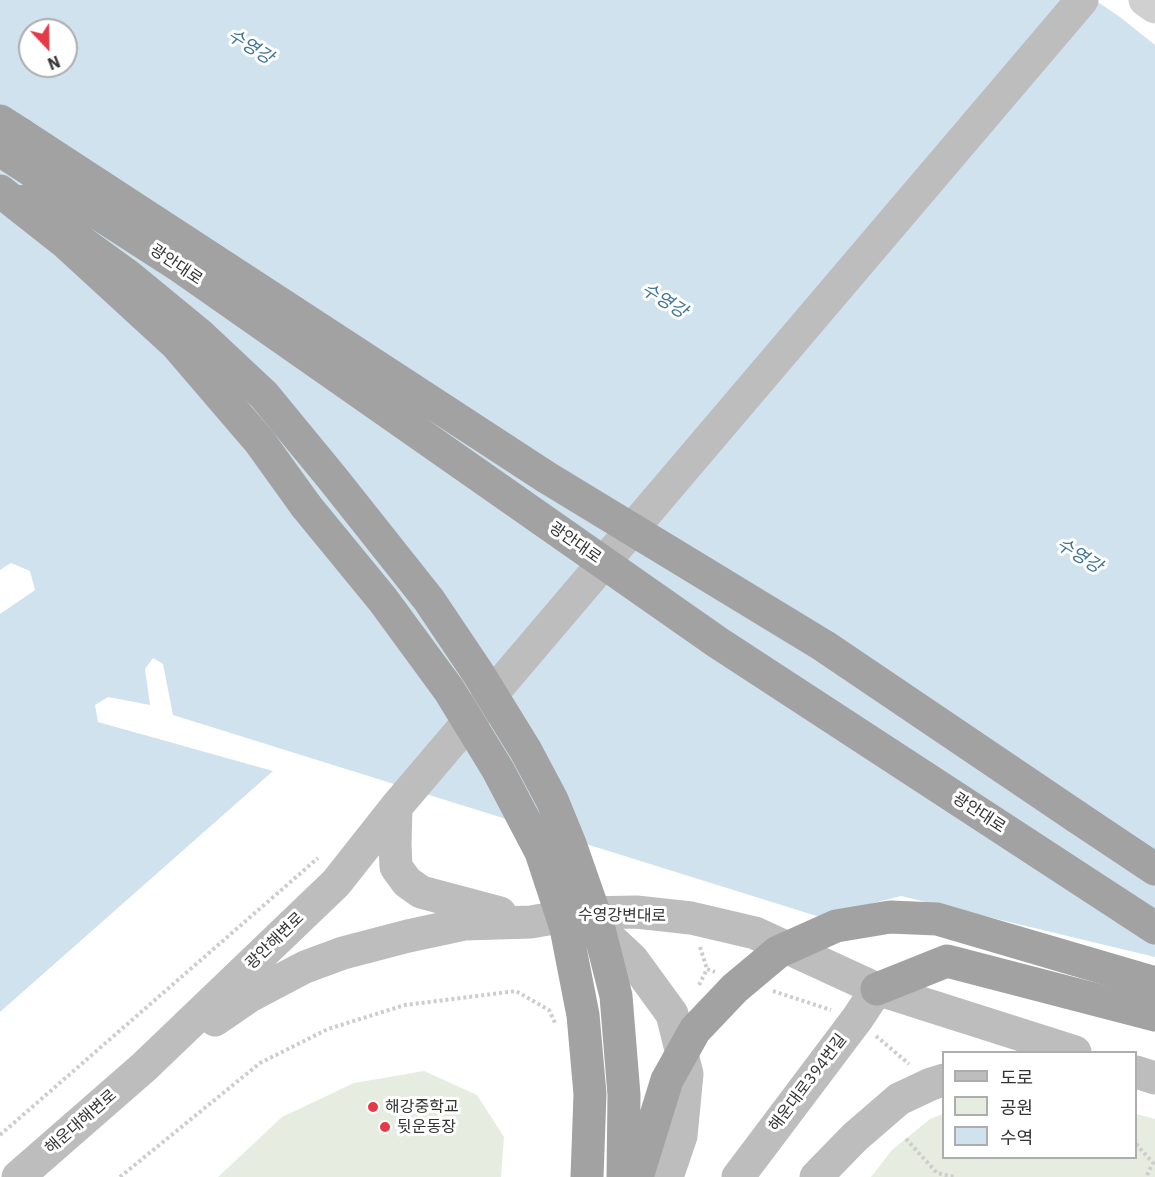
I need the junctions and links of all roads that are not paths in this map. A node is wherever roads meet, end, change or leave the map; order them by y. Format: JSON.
{"nodes":[{"id":1,"x":1082,"y":0,"type":"edge"},
{"id":2,"x":1145,"y":0,"type":"edge"},
{"id":3,"x":1155,"y":7,"type":"edge"},
{"id":4,"x":0,"y":121,"type":"edge"},
{"id":5,"x":0,"y":150,"type":"edge"},
{"id":6,"x":8,"y":192,"type":"edge"},
{"id":7,"x":396,"y":807,"type":"junction"},
{"id":8,"x":1155,"y":868,"type":"edge"},
{"id":9,"x":582,"y":913,"type":"junction"},
{"id":10,"x":531,"y":922,"type":"junction"},
{"id":11,"x":1155,"y":928,"type":"edge"},
{"id":12,"x":1155,"y":983,"type":"edge"},
{"id":13,"x":877,"y":989,"type":"junction"},
{"id":14,"x":1155,"y":1016,"type":"edge"},
{"id":15,"x":1070,"y":1051,"type":"edge"},
{"id":16,"x":144,"y":1067,"type":"junction"},
{"id":17,"x":1137,"y":1072,"type":"edge"},
{"id":18,"x":1155,"y":1079,"type":"edge"},
{"id":19,"x":1137,"y":1080,"type":"edge"},
{"id":20,"x":937,"y":1082,"type":"edge"},
{"id":21,"x":18,"y":1177,"type":"edge"},
{"id":22,"x":587,"y":1177,"type":"edge"},
{"id":23,"x":622,"y":1177,"type":"edge"},
{"id":24,"x":637,"y":1177,"type":"edge"},
{"id":25,"x":667,"y":1177,"type":"edge"},
{"id":26,"x":738,"y":1177,"type":"edge"},
{"id":27,"x":816,"y":1177,"type":"edge"}],
"edges":[{"from":1,"to":7,"type":"main road","name":"광안해변로","bridge":true},
{"from":2,"to":3,"type":"street"},
{"from":4,"to":8,"type":"highway","name":"광안대로","bridge":true},
{"from":5,"to":11,"type":"highway","name":"광안대로","bridge":true},
{"from":6,"to":22,"type":"highway","bridge":true},
{"from":6,"to":23,"type":"highway","bridge":true},
{"from":7,"to":10,"type":"main road"},
{"from":7,"to":16,"type":"main road","name":"광안해변로"},
{"from":9,"to":10,"type":"main road","name":"수영강변대로"},
{"from":9,"to":13,"type":"main road","name":"수영강변대로"},
{"from":9,"to":25,"type":"main road"},
{"from":10,"to":16,"type":"main road","name":"수영강변대로"},
{"from":12,"to":24,"type":"highway","bridge":true},
{"from":13,"to":14,"type":"highway"},
{"from":13,"to":15,"type":"main road","name":"수영강변대로"},
{"from":13,"to":26,"type":"main road","name":"해운대로394번길"},
{"from":16,"to":21,"type":"main road","name":"해운대해변로"},
{"from":17,"to":18,"type":"main road"},
{"from":18,"to":19,"type":"main road"},
{"from":20,"to":27,"type":"main road"}]}
